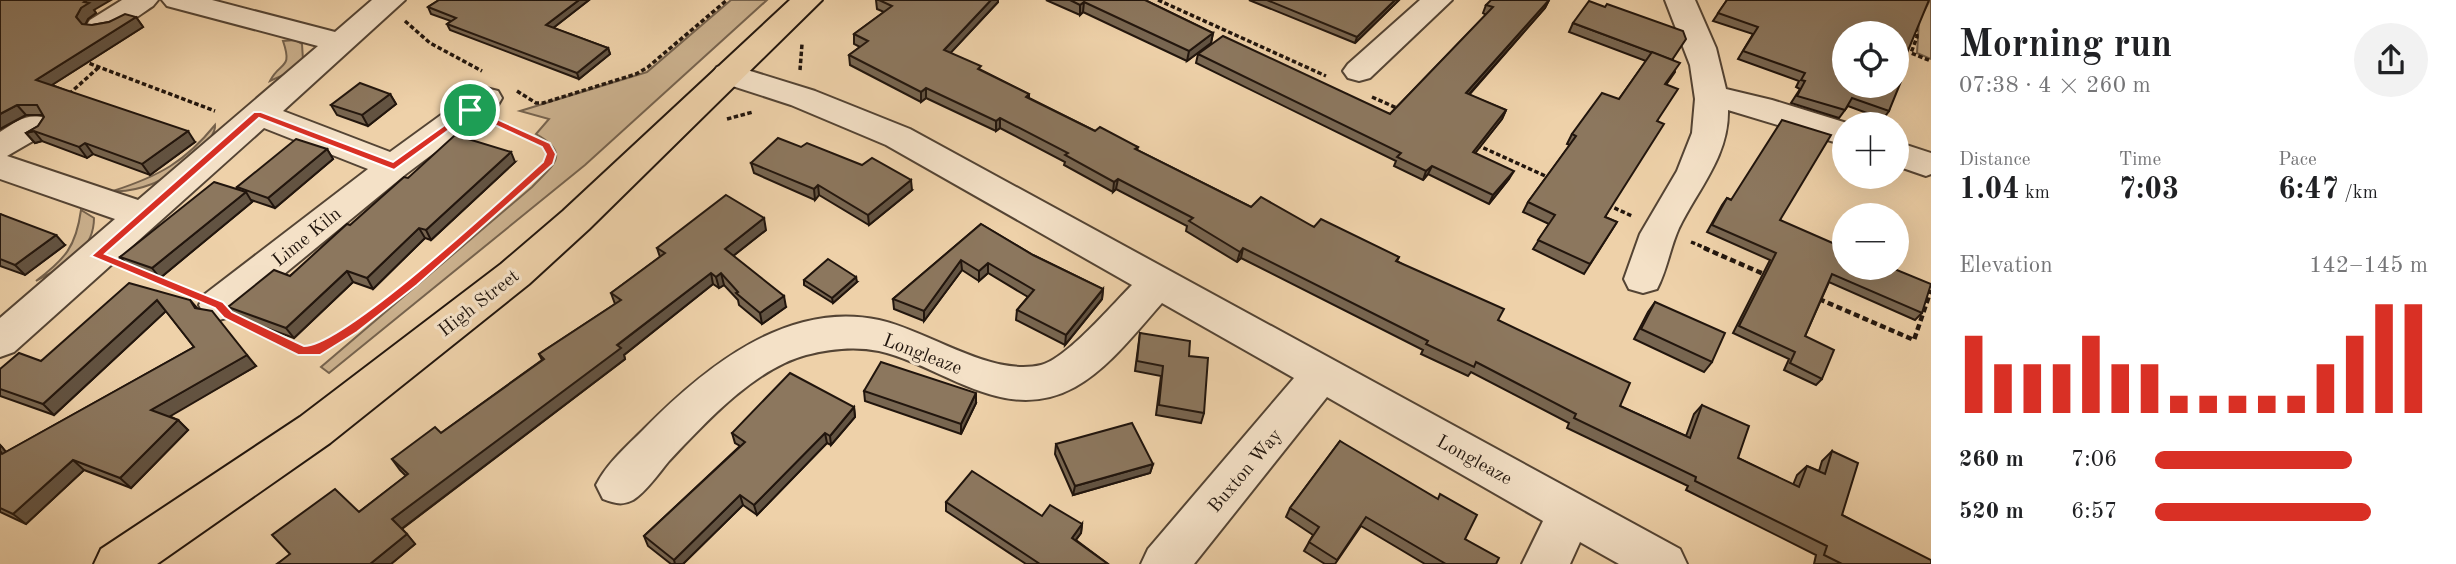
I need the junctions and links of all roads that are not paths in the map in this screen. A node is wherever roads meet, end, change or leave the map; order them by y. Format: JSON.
{"nodes":[{"id":1,"x":143,"y":0,"type":"edge"},
{"id":2,"x":177,"y":0,"type":"edge"},
{"id":3,"x":807,"y":0,"type":"edge"},
{"id":4,"x":1437,"y":0,"type":"edge"},
{"id":5,"x":1680,"y":0,"type":"edge"},
{"id":6,"x":388,"y":2,"type":"edge"},
{"id":7,"x":101,"y":26,"type":"edge"},
{"id":8,"x":342,"y":43,"type":"junction"},
{"id":9,"x":728,"y":74,"type":"junction"},
{"id":10,"x":1352,"y":81,"type":"road end"},
{"id":11,"x":487,"y":91,"type":"road end"},
{"id":12,"x":1711,"y":96,"type":"junction"},
{"id":13,"x":252,"y":118,"type":"junction"},
{"id":14,"x":33,"y":125,"type":"edge"},
{"id":15,"x":1832,"y":130,"type":"edge"},
{"id":16,"x":0,"y":147,"type":"edge"},
{"id":17,"x":0,"y":166,"type":"edge"},
{"id":18,"x":394,"y":166,"type":"junction"},
{"id":19,"x":142,"y":215,"type":"junction"},
{"id":20,"x":1643,"y":279,"type":"dead end"},
{"id":21,"x":1158,"y":283,"type":"junction"},
{"id":22,"x":219,"y":305,"type":"road end"},
{"id":23,"x":0,"y":341,"type":"edge"},
{"id":24,"x":1322,"y":374,"type":"junction"},
{"id":25,"x":619,"y":485,"type":"dead end"},
{"id":26,"x":1571,"y":513,"type":"junction"},
{"id":27,"x":118,"y":564,"type":"edge"},
{"id":28,"x":1165,"y":564,"type":"edge"},
{"id":29,"x":1546,"y":564,"type":"edge"},
{"id":30,"x":1663,"y":564,"type":"edge"}],
"edges":[{"from":1,"to":7,"type":"street"},
{"from":2,"to":8,"type":"street"},
{"from":3,"to":9,"type":"main road","name":"High Street"},
{"from":4,"to":10,"type":"street"},
{"from":5,"to":12,"type":"street"},
{"from":6,"to":8,"type":"street"},
{"from":8,"to":13,"type":"street"},
{"from":9,"to":21,"type":"street","name":"Longleaze"},
{"from":9,"to":27,"type":"main road","name":"High Street"},
{"from":11,"to":18,"type":"street","name":"Lime Kiln"},
{"from":12,"to":15,"type":"street"},
{"from":12,"to":20,"type":"street"},
{"from":13,"to":18,"type":"street"},
{"from":13,"to":19,"type":"street"},
{"from":14,"to":16,"type":"street"},
{"from":17,"to":19,"type":"street"},
{"from":18,"to":22,"type":"street","name":"Lime Kiln"},
{"from":19,"to":23,"type":"street"},
{"from":21,"to":24,"type":"street","name":"Longleaze"},
{"from":21,"to":25,"type":"street","name":"Longleaze"},
{"from":24,"to":26,"type":"street","name":"Longleaze"},
{"from":24,"to":28,"type":"street","name":"Buxton Way"},
{"from":26,"to":29,"type":"street"},
{"from":26,"to":30,"type":"street","name":"Longleaze"}]}
